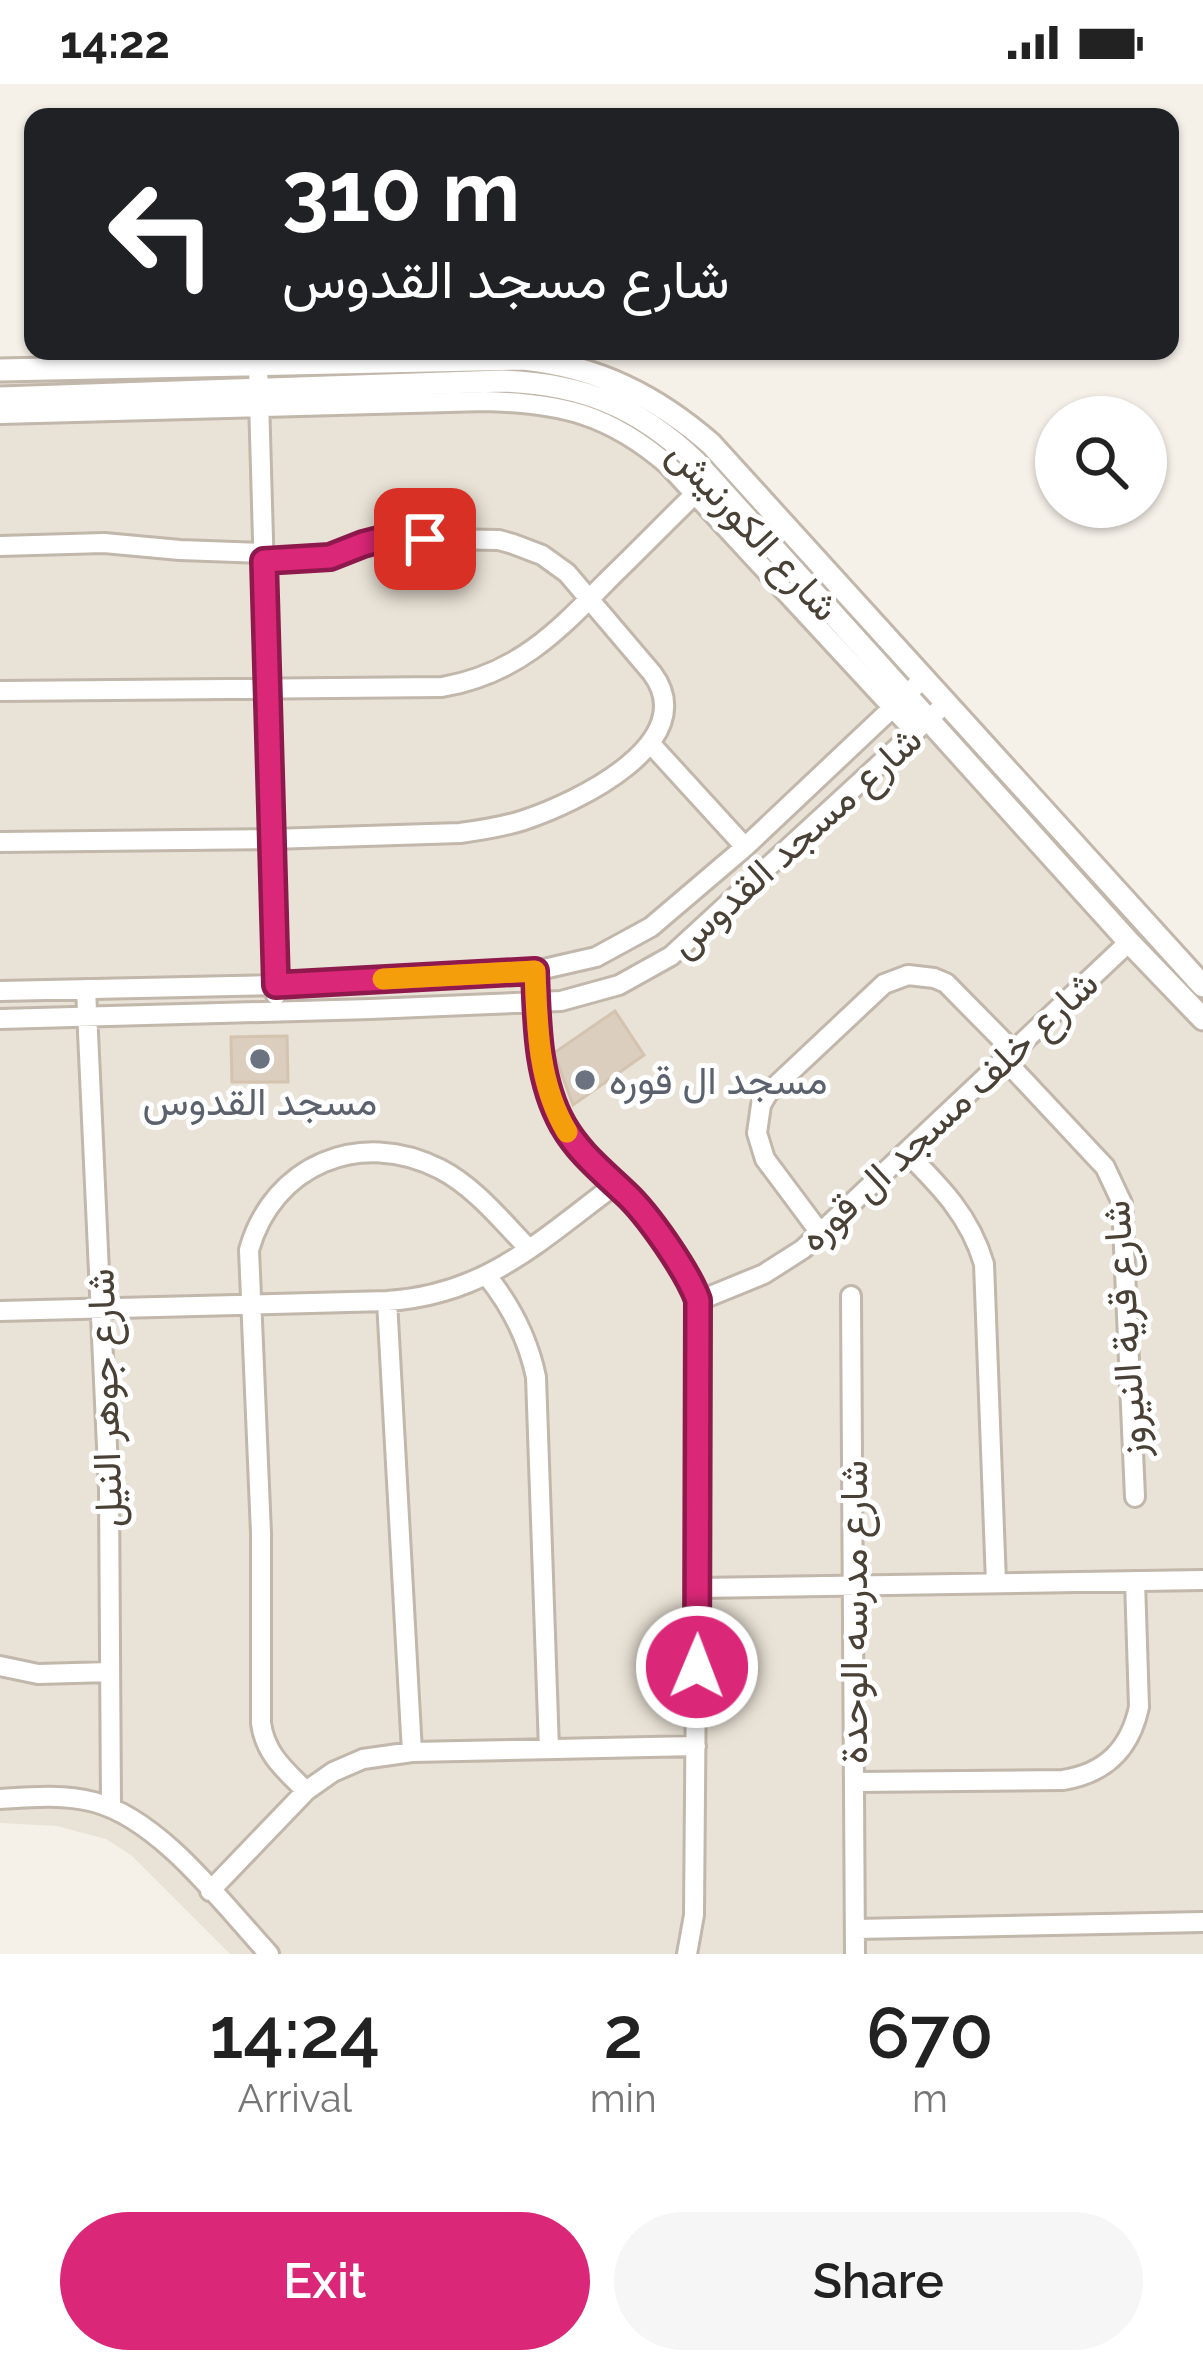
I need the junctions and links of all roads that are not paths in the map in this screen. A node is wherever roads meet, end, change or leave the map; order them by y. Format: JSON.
{"nodes":[{"id":1,"x":471,"y":360,"type":"edge"},
{"id":2,"x":529,"y":360,"type":"edge"},
{"id":3,"x":258,"y":364,"type":"junction"},
{"id":4,"x":0,"y":370,"type":"edge"},
{"id":5,"x":0,"y":398,"type":"edge"},
{"id":6,"x":259,"y":399,"type":"junction"},
{"id":7,"x":0,"y":414,"type":"edge"},
{"id":8,"x":696,"y":493,"type":"junction"},
{"id":9,"x":0,"y":546,"type":"edge"},
{"id":10,"x":264,"y":557,"type":"junction"},
{"id":11,"x":590,"y":599,"type":"junction"},
{"id":12,"x":268,"y":688,"type":"junction"},
{"id":13,"x":0,"y":692,"type":"edge"},
{"id":14,"x":907,"y":694,"type":"junction"},
{"id":15,"x":930,"y":719,"type":"junction"},
{"id":16,"x":650,"y":743,"type":"junction"},
{"id":17,"x":272,"y":838,"type":"junction"},
{"id":18,"x":0,"y":842,"type":"edge"},
{"id":19,"x":745,"y":847,"type":"junction"},
{"id":20,"x":1129,"y":941,"type":"junction"},
{"id":21,"x":535,"y":971,"type":"junction"},
{"id":22,"x":276,"y":985,"type":"junction"},
{"id":23,"x":1203,"y":986,"type":"edge"},
{"id":24,"x":86,"y":989,"type":"junction"},
{"id":25,"x":0,"y":991,"type":"edge"},
{"id":26,"x":536,"y":1002,"type":"junction"},
{"id":27,"x":277,"y":1012,"type":"junction"},
{"id":28,"x":87,"y":1017,"type":"junction"},
{"id":29,"x":0,"y":1019,"type":"edge"},
{"id":30,"x":1203,"y":1019,"type":"edge"},
{"id":31,"x":1009,"y":1055,"type":"junction"},
{"id":32,"x":906,"y":1152,"type":"junction"},
{"id":33,"x":615,"y":1184,"type":"junction"},
{"id":34,"x":820,"y":1234,"type":"junction"},
{"id":35,"x":529,"y":1249,"type":"junction"},
{"id":36,"x":487,"y":1276,"type":"junction"},
{"id":37,"x":851,"y":1296,"type":"dead end"},
{"id":38,"x":698,"y":1300,"type":"junction"},
{"id":39,"x":386,"y":1301,"type":"junction"},
{"id":40,"x":250,"y":1305,"type":"junction"},
{"id":41,"x":100,"y":1309,"type":"junction"},
{"id":42,"x":0,"y":1311,"type":"edge"},
{"id":43,"x":1135,"y":1497,"type":"dead end"},
{"id":44,"x":1203,"y":1580,"type":"edge"},
{"id":45,"x":1135,"y":1581,"type":"junction"},
{"id":46,"x":996,"y":1583,"type":"junction"},
{"id":47,"x":853,"y":1585,"type":"junction"},
{"id":48,"x":698,"y":1588,"type":"junction"},
{"id":49,"x":0,"y":1666,"type":"edge"},
{"id":50,"x":110,"y":1672,"type":"junction"},
{"id":51,"x":696,"y":1746,"type":"junction"},
{"id":52,"x":549,"y":1749,"type":"junction"},
{"id":53,"x":412,"y":1751,"type":"junction"},
{"id":54,"x":854,"y":1782,"type":"junction"},
{"id":55,"x":306,"y":1791,"type":"junction"},
{"id":56,"x":0,"y":1798,"type":"edge"},
{"id":57,"x":111,"y":1807,"type":"junction"},
{"id":58,"x":211,"y":1891,"type":"junction"},
{"id":59,"x":1203,"y":1922,"type":"edge"},
{"id":60,"x":856,"y":1929,"type":"junction"},
{"id":61,"x":269,"y":1954,"type":"edge"},
{"id":62,"x":688,"y":1954,"type":"edge"},
{"id":63,"x":855,"y":1954,"type":"edge"}],
"edges":[{"from":1,"to":3,"type":"street","name":"شارع الكورنيش"},
{"from":2,"to":14,"type":"street","name":"شارع الكورنيش"},
{"from":3,"to":4,"type":"street","name":"شارع الكورنيش"},
{"from":3,"to":6,"type":"street"},
{"from":5,"to":6,"type":"street","name":"شارع الكورنيش"},
{"from":6,"to":7,"type":"street"},
{"from":6,"to":8,"type":"street"},
{"from":6,"to":10,"type":"street"},
{"from":6,"to":14,"type":"street","name":"شارع الكورنيش"},
{"from":8,"to":11,"type":"street"},
{"from":8,"to":14,"type":"street"},
{"from":9,"to":10,"type":"street"},
{"from":10,"to":11,"type":"street"},
{"from":10,"to":12,"type":"street"},
{"from":11,"to":12,"type":"street"},
{"from":11,"to":16,"type":"street"},
{"from":12,"to":13,"type":"street"},
{"from":12,"to":17,"type":"street"},
{"from":14,"to":15,"type":"street","name":"شارع الكورنيش"},
{"from":14,"to":19,"type":"street","name":"شارع مسجد القدوس"},
{"from":15,"to":20,"type":"street","name":"شارع الكورنيش"},
{"from":15,"to":23,"type":"street","name":"شارع الكورنيش"},
{"from":15,"to":26,"type":"street","name":"شارع مسجد القدوس"},
{"from":16,"to":17,"type":"street"},
{"from":16,"to":19,"type":"street"},
{"from":17,"to":18,"type":"street"},
{"from":17,"to":22,"type":"street"},
{"from":19,"to":21,"type":"street","name":"شارع مسجد القدوس"},
{"from":20,"to":30,"type":"street","name":"شارع الكورنيش"},
{"from":20,"to":31,"type":"street","name":"شارع خلف مسجد ال قوره"},
{"from":21,"to":22,"type":"street","name":"شارع مسجد القدوس"},
{"from":21,"to":26,"type":"street"},
{"from":22,"to":24,"type":"street","name":"شارع مسجد القدوس"},
{"from":22,"to":27,"type":"street"},
{"from":24,"to":25,"type":"street","name":"شارع مسجد القدوس"},
{"from":24,"to":28,"type":"street","name":"شارع جوهر النيل"},
{"from":26,"to":27,"type":"street","name":"شارع مسجد القدوس"},
{"from":26,"to":33,"type":"street"},
{"from":27,"to":28,"type":"street","name":"شارع مسجد القدوس"},
{"from":28,"to":29,"type":"street","name":"شارع مسجد القدوس"},
{"from":28,"to":41,"type":"street","name":"شارع جوهر النيل"},
{"from":31,"to":32,"type":"street","name":"شارع خلف مسجد ال قوره"},
{"from":31,"to":34,"type":"street","name":"شارع قرية النيروز"},
{"from":31,"to":43,"type":"street","name":"شارع قرية النيروز"},
{"from":32,"to":34,"type":"street","name":"شارع خلف مسجد ال قوره"},
{"from":32,"to":46,"type":"street"},
{"from":33,"to":35,"type":"street"},
{"from":33,"to":38,"type":"street"},
{"from":34,"to":38,"type":"street","name":"شارع خلف مسجد ال قوره"},
{"from":35,"to":36,"type":"street"},
{"from":35,"to":40,"type":"street"},
{"from":36,"to":39,"type":"street"},
{"from":36,"to":52,"type":"street"},
{"from":37,"to":47,"type":"street","name":"شارع مدرسه الوحدة"},
{"from":38,"to":48,"type":"street"},
{"from":39,"to":40,"type":"street"},
{"from":39,"to":53,"type":"street"},
{"from":40,"to":41,"type":"street"},
{"from":40,"to":55,"type":"street"},
{"from":41,"to":42,"type":"street"},
{"from":41,"to":50,"type":"street","name":"شارع جوهر النيل"},
{"from":44,"to":45,"type":"street"},
{"from":45,"to":46,"type":"street"},
{"from":45,"to":54,"type":"street"},
{"from":46,"to":47,"type":"street"},
{"from":47,"to":48,"type":"street"},
{"from":47,"to":54,"type":"street","name":"شارع مدرسه الوحدة"},
{"from":48,"to":51,"type":"street"},
{"from":49,"to":50,"type":"street"},
{"from":50,"to":57,"type":"street","name":"شارع جوهر النيل"},
{"from":51,"to":52,"type":"street"},
{"from":51,"to":62,"type":"street"},
{"from":52,"to":53,"type":"street"},
{"from":53,"to":55,"type":"street"},
{"from":54,"to":60,"type":"street","name":"شارع مدرسه الوحدة"},
{"from":55,"to":58,"type":"street"},
{"from":56,"to":57,"type":"street"},
{"from":57,"to":58,"type":"street"},
{"from":58,"to":61,"type":"street"},
{"from":59,"to":60,"type":"street"},
{"from":60,"to":63,"type":"street","name":"شارع مدرسه الوحدة"}]}
